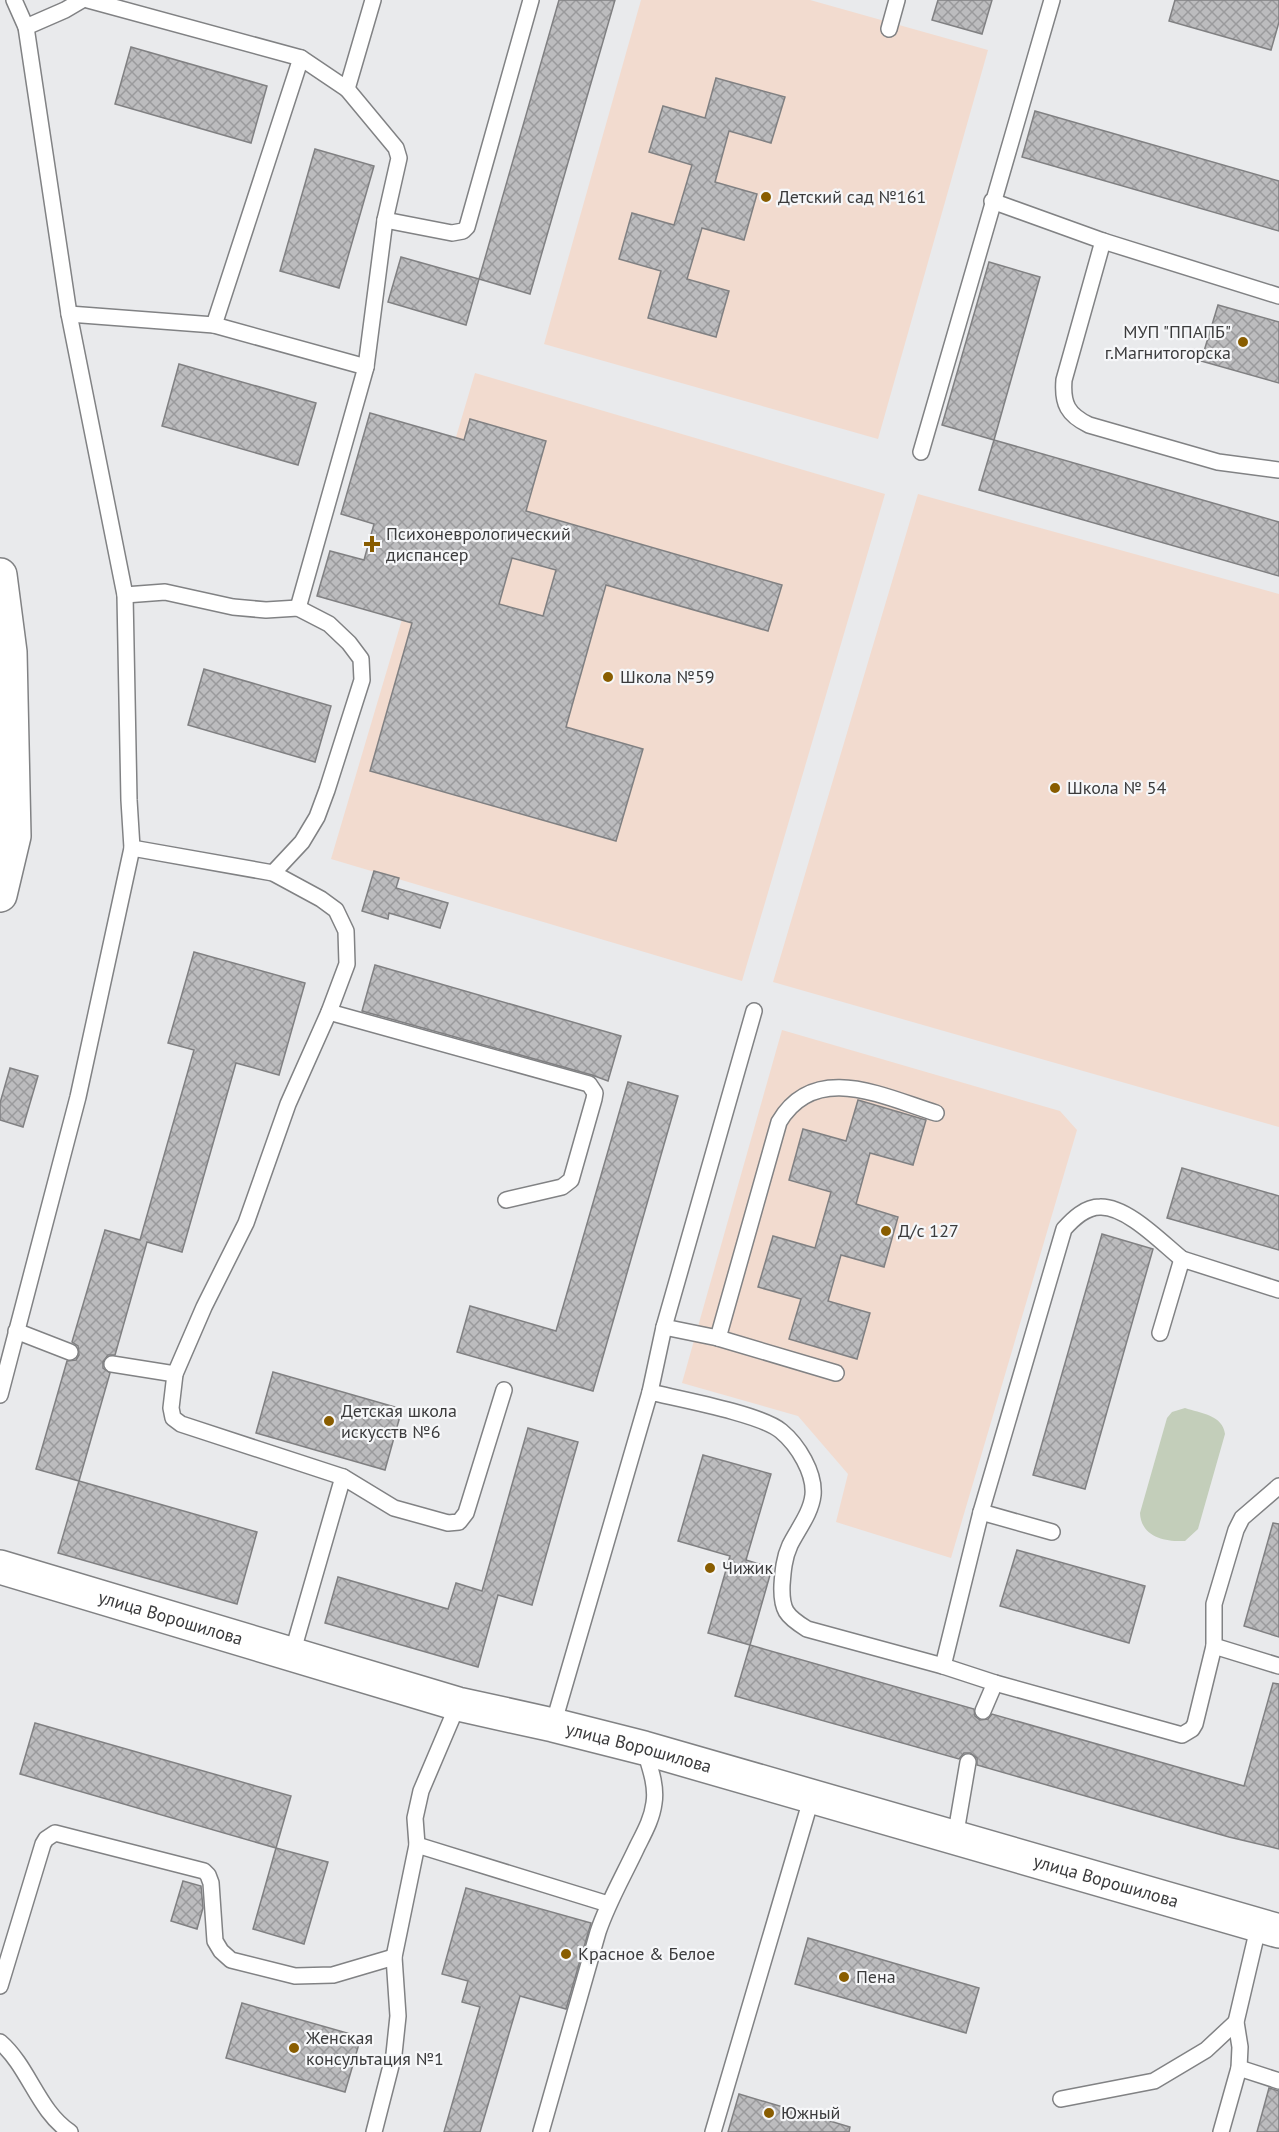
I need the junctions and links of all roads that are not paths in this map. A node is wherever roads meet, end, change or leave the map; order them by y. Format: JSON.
{"nodes":[{"id":1,"x":14,"y":0,"type":"edge"},
{"id":2,"x":82,"y":0,"type":"edge"},
{"id":3,"x":88,"y":0,"type":"edge"},
{"id":4,"x":373,"y":0,"type":"edge"},
{"id":5,"x":531,"y":0,"type":"edge"},
{"id":6,"x":897,"y":0,"type":"edge"},
{"id":7,"x":1052,"y":0,"type":"edge"},
{"id":8,"x":26,"y":27,"type":"junction"},
{"id":9,"x":889,"y":29,"type":"dead end"},
{"id":10,"x":301,"y":58,"type":"junction"},
{"id":11,"x":347,"y":89,"type":"junction"},
{"id":12,"x":992,"y":201,"type":"junction"},
{"id":13,"x":385,"y":220,"type":"junction"},
{"id":14,"x":1103,"y":241,"type":"junction"},
{"id":15,"x":1279,"y":296,"type":"edge"},
{"id":16,"x":69,"y":314,"type":"junction"},
{"id":17,"x":214,"y":325,"type":"junction"},
{"id":18,"x":366,"y":367,"type":"junction"},
{"id":19,"x":921,"y":452,"type":"dead end"},
{"id":20,"x":1279,"y":470,"type":"edge"},
{"id":21,"x":0,"y":575,"type":"edge"},
{"id":22,"x":125,"y":595,"type":"junction"},
{"id":23,"x":298,"y":608,"type":"junction"},
{"id":24,"x":132,"y":848,"type":"junction"},
{"id":25,"x":273,"y":873,"type":"junction"},
{"id":26,"x":0,"y":895,"type":"edge"},
{"id":27,"x":754,"y":1011,"type":"dead end"},
{"id":28,"x":329,"y":1012,"type":"junction"},
{"id":29,"x":936,"y":1113,"type":"dead end"},
{"id":30,"x":506,"y":1200,"type":"dead end"},
{"id":31,"x":1182,"y":1259,"type":"junction"},
{"id":32,"x":1279,"y":1290,"type":"edge"},
{"id":33,"x":663,"y":1328,"type":"junction"},
{"id":34,"x":16,"y":1331,"type":"junction"},
{"id":35,"x":1160,"y":1333,"type":"dead end"},
{"id":36,"x":718,"y":1338,"type":"junction"},
{"id":37,"x":70,"y":1352,"type":"dead end"},
{"id":38,"x":112,"y":1364,"type":"dead end"},
{"id":39,"x":837,"y":1373,"type":"dead end"},
{"id":40,"x":175,"y":1374,"type":"junction"},
{"id":41,"x":504,"y":1390,"type":"dead end"},
{"id":42,"x":650,"y":1392,"type":"junction"},
{"id":43,"x":0,"y":1395,"type":"edge"},
{"id":44,"x":343,"y":1477,"type":"junction"},
{"id":45,"x":1279,"y":1486,"type":"edge"},
{"id":46,"x":981,"y":1512,"type":"junction"},
{"id":47,"x":1052,"y":1532,"type":"dead end"},
{"id":48,"x":0,"y":1567,"type":"edge"},
{"id":49,"x":1214,"y":1646,"type":"junction"},
{"id":50,"x":292,"y":1654,"type":"junction"},
{"id":51,"x":943,"y":1666,"type":"junction"},
{"id":52,"x":1279,"y":1666,"type":"edge"},
{"id":53,"x":994,"y":1683,"type":"junction"},
{"id":54,"x":458,"y":1704,"type":"junction"},
{"id":55,"x":983,"y":1711,"type":"dead end"},
{"id":56,"x":553,"y":1725,"type":"junction"},
{"id":57,"x":644,"y":1748,"type":"junction"},
{"id":58,"x":969,"y":1762,"type":"dead end"},
{"id":59,"x":812,"y":1796,"type":"junction"},
{"id":60,"x":955,"y":1838,"type":"junction"},
{"id":61,"x":417,"y":1845,"type":"junction"},
{"id":62,"x":608,"y":1904,"type":"junction"},
{"id":63,"x":1269,"y":1928,"type":"edge"},
{"id":64,"x":394,"y":1957,"type":"junction"},
{"id":65,"x":0,"y":1986,"type":"edge"},
{"id":66,"x":1236,"y":2022,"type":"junction"},
{"id":67,"x":0,"y":2042,"type":"edge"},
{"id":68,"x":1239,"y":2068,"type":"junction"},
{"id":69,"x":1279,"y":2081,"type":"edge"},
{"id":70,"x":1061,"y":2099,"type":"dead end"},
{"id":71,"x":70,"y":2132,"type":"edge"},
{"id":72,"x":374,"y":2132,"type":"edge"},
{"id":73,"x":541,"y":2132,"type":"edge"},
{"id":74,"x":713,"y":2132,"type":"edge"},
{"id":75,"x":1221,"y":2132,"type":"edge"}],
"edges":[{"from":1,"to":8,"type":"lane"},
{"from":2,"to":8,"type":"lane"},
{"from":3,"to":10,"type":"lane"},
{"from":4,"to":11,"type":"lane"},
{"from":5,"to":13,"type":"lane"},
{"from":6,"to":9,"type":"lane"},
{"from":7,"to":12,"type":"lane"},
{"from":8,"to":16,"type":"lane"},
{"from":10,"to":11,"type":"lane"},
{"from":10,"to":17,"type":"lane"},
{"from":11,"to":13,"type":"lane"},
{"from":12,"to":14,"type":"lane"},
{"from":12,"to":19,"type":"lane"},
{"from":13,"to":18,"type":"lane"},
{"from":14,"to":15,"type":"lane"},
{"from":14,"to":20,"type":"lane"},
{"from":16,"to":17,"type":"lane"},
{"from":16,"to":22,"type":"lane"},
{"from":17,"to":18,"type":"lane"},
{"from":18,"to":23,"type":"lane"},
{"from":21,"to":26,"type":"main road"},
{"from":22,"to":23,"type":"lane"},
{"from":22,"to":24,"type":"lane"},
{"from":23,"to":25,"type":"lane"},
{"from":24,"to":25,"type":"lane"},
{"from":24,"to":34,"type":"lane"},
{"from":25,"to":28,"type":"lane"},
{"from":27,"to":33,"type":"lane"},
{"from":28,"to":30,"type":"lane"},
{"from":28,"to":40,"type":"lane"},
{"from":29,"to":36,"type":"lane"},
{"from":31,"to":32,"type":"lane"},
{"from":31,"to":35,"type":"lane"},
{"from":31,"to":46,"type":"lane"},
{"from":33,"to":36,"type":"lane"},
{"from":33,"to":42,"type":"lane"},
{"from":34,"to":37,"type":"lane"},
{"from":34,"to":43,"type":"lane"},
{"from":36,"to":39,"type":"lane"},
{"from":38,"to":40,"type":"lane"},
{"from":40,"to":44,"type":"lane"},
{"from":41,"to":44,"type":"lane"},
{"from":42,"to":51,"type":"lane"},
{"from":42,"to":56,"type":"lane"},
{"from":44,"to":50,"type":"lane"},
{"from":45,"to":49,"type":"lane"},
{"from":46,"to":47,"type":"lane"},
{"from":46,"to":51,"type":"lane"},
{"from":48,"to":50,"type":"main road","name":"улица Ворошилова"},
{"from":49,"to":52,"type":"lane"},
{"from":49,"to":53,"type":"lane"},
{"from":50,"to":54,"type":"main road","name":"улица Ворошилова"},
{"from":51,"to":53,"type":"lane"},
{"from":53,"to":55,"type":"lane"},
{"from":54,"to":56,"type":"main road","name":"улица Ворошилова"},
{"from":54,"to":61,"type":"lane"},
{"from":56,"to":57,"type":"main road","name":"улица Ворошилова"},
{"from":57,"to":59,"type":"main road","name":"улица Ворошилова"},
{"from":57,"to":62,"type":"lane"},
{"from":58,"to":60,"type":"lane"},
{"from":59,"to":60,"type":"main road","name":"улица Ворошилова"},
{"from":59,"to":74,"type":"lane"},
{"from":60,"to":63,"type":"main road","name":"улица Ворошилова"},
{"from":61,"to":62,"type":"lane"},
{"from":61,"to":64,"type":"lane"},
{"from":62,"to":73,"type":"lane"},
{"from":63,"to":66,"type":"lane"},
{"from":64,"to":65,"type":"lane"},
{"from":64,"to":72,"type":"lane"},
{"from":66,"to":68,"type":"lane"},
{"from":66,"to":70,"type":"lane"},
{"from":67,"to":71,"type":"lane"},
{"from":68,"to":69,"type":"lane"},
{"from":68,"to":75,"type":"lane"}]}
